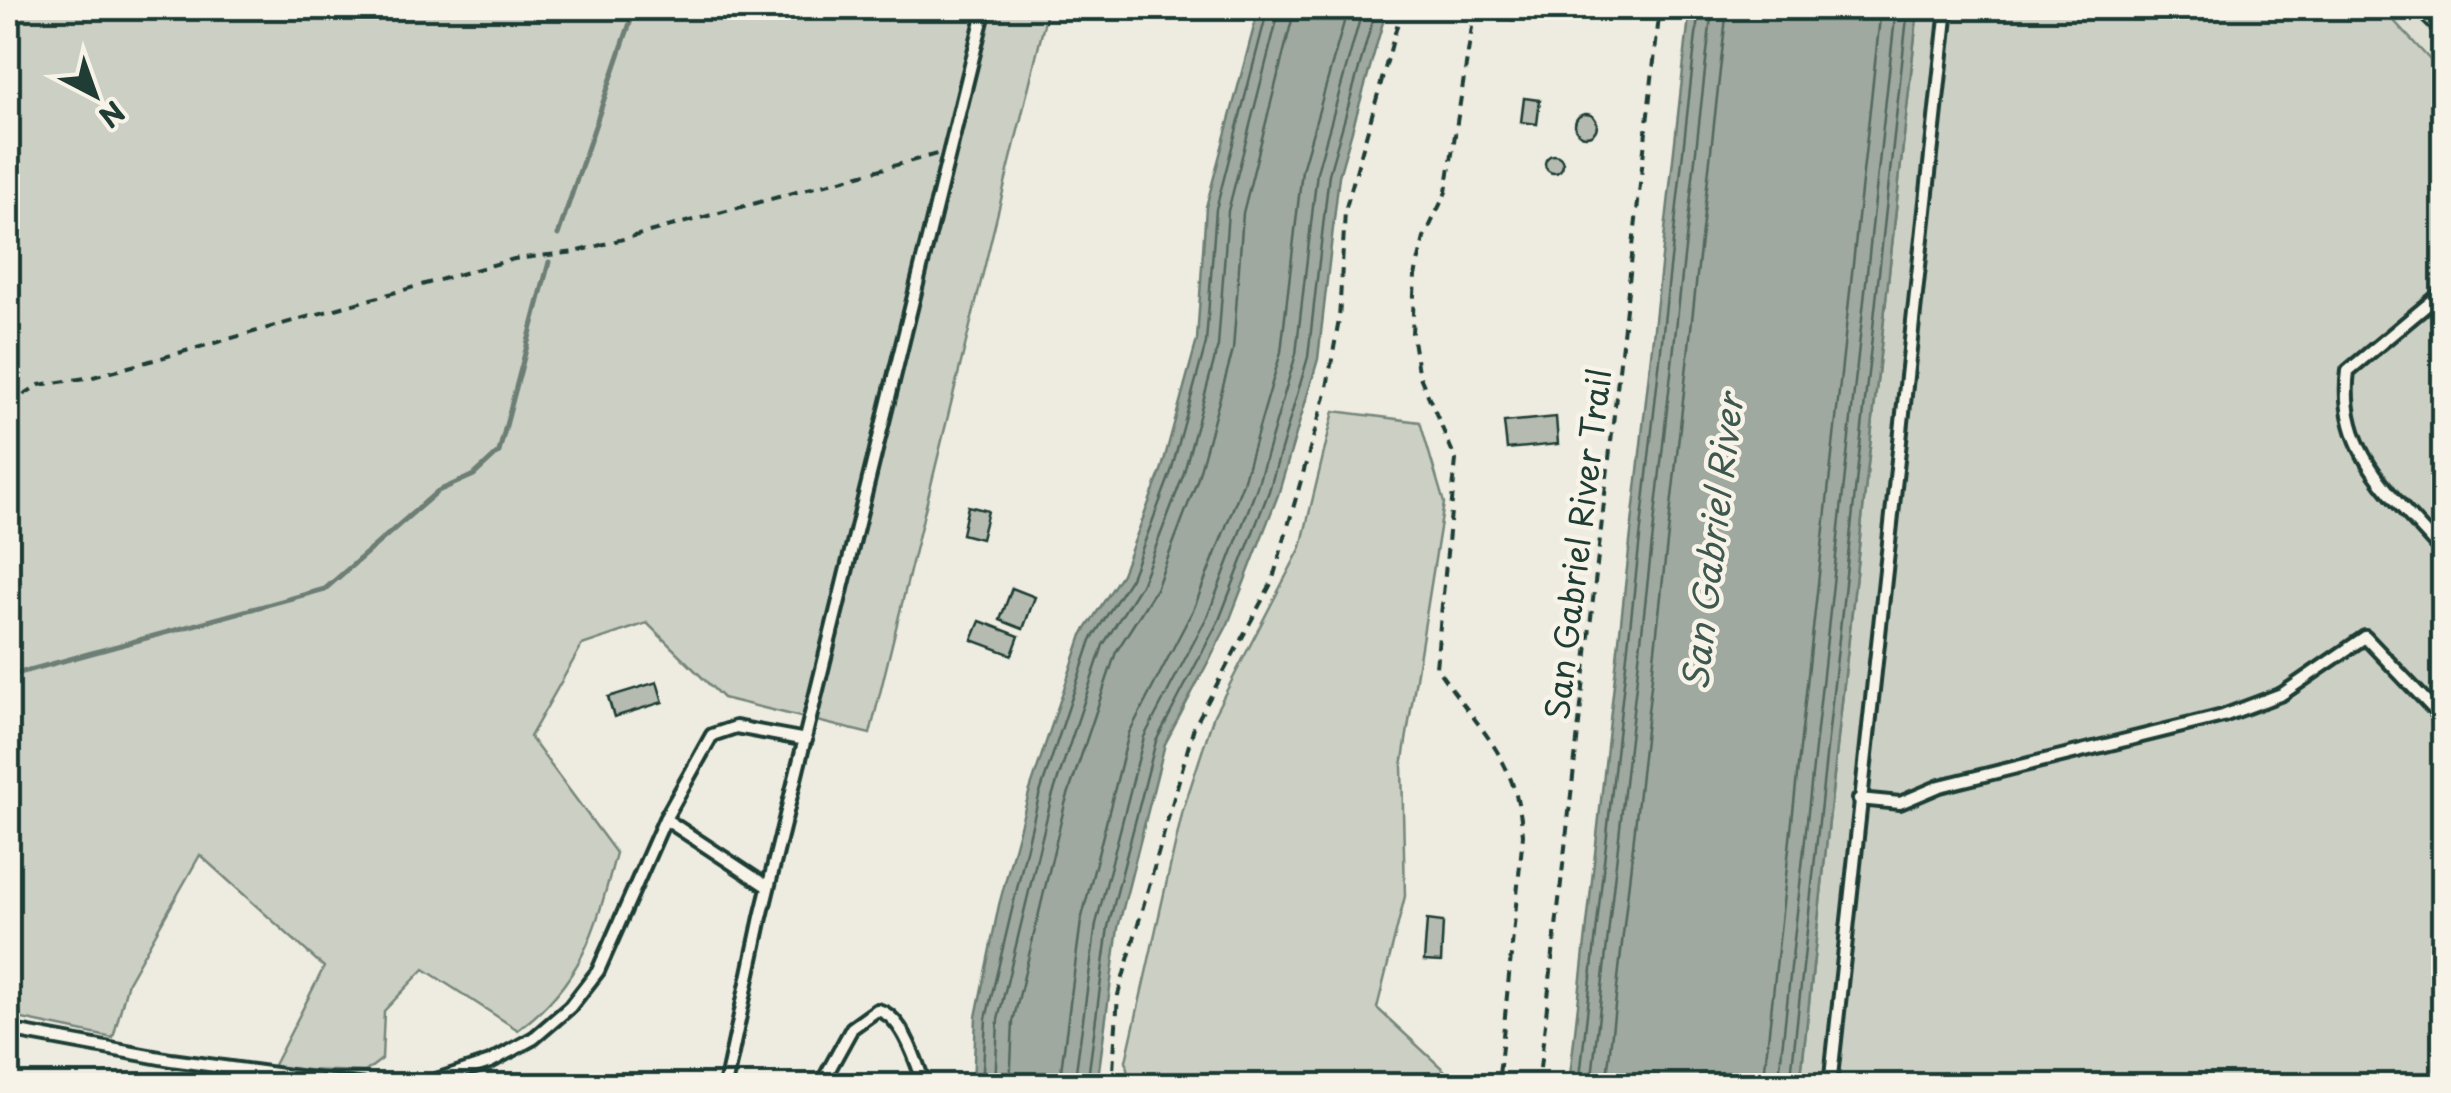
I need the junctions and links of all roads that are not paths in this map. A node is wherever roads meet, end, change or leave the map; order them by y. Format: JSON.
{"nodes":[{"id":1,"x":986,"y":8,"type":"edge"},
{"id":2,"x":1947,"y":8,"type":"edge"},
{"id":3,"x":2419,"y":8,"type":"edge"},
{"id":4,"x":2444,"y":33,"type":"edge"},
{"id":5,"x":2444,"y":290,"type":"edge"},
{"id":6,"x":2444,"y":554,"type":"edge"},
{"id":7,"x":2444,"y":720,"type":"edge"},
{"id":8,"x":806,"y":740,"type":"junction"},
{"id":9,"x":1859,"y":799,"type":"junction"},
{"id":10,"x":665,"y":819,"type":"junction"},
{"id":11,"x":768,"y":887,"type":"junction"},
{"id":12,"x":8,"y":1030,"type":"edge"},
{"id":13,"x":458,"y":1073,"type":"junction"},
{"id":14,"x":368,"y":1086,"type":"edge"},
{"id":15,"x":454,"y":1086,"type":"edge"},
{"id":16,"x":726,"y":1086,"type":"edge"},
{"id":17,"x":820,"y":1086,"type":"edge"},
{"id":18,"x":926,"y":1086,"type":"edge"},
{"id":19,"x":1830,"y":1086,"type":"edge"}],
"edges":[{"from":1,"to":8,"type":"lane"},
{"from":2,"to":9,"type":"lane"},
{"from":3,"to":4,"type":"lane"},
{"from":5,"to":6,"type":"lane"},
{"from":7,"to":9,"type":"lane"},
{"from":8,"to":10,"type":"lane"},
{"from":8,"to":11,"type":"lane"},
{"from":9,"to":19,"type":"lane"},
{"from":10,"to":11,"type":"lane"},
{"from":10,"to":13,"type":"lane"},
{"from":11,"to":16,"type":"lane"},
{"from":12,"to":14,"type":"lane"},
{"from":13,"to":14,"type":"lane"},
{"from":13,"to":15,"type":"lane"},
{"from":17,"to":18,"type":"lane"}]}
